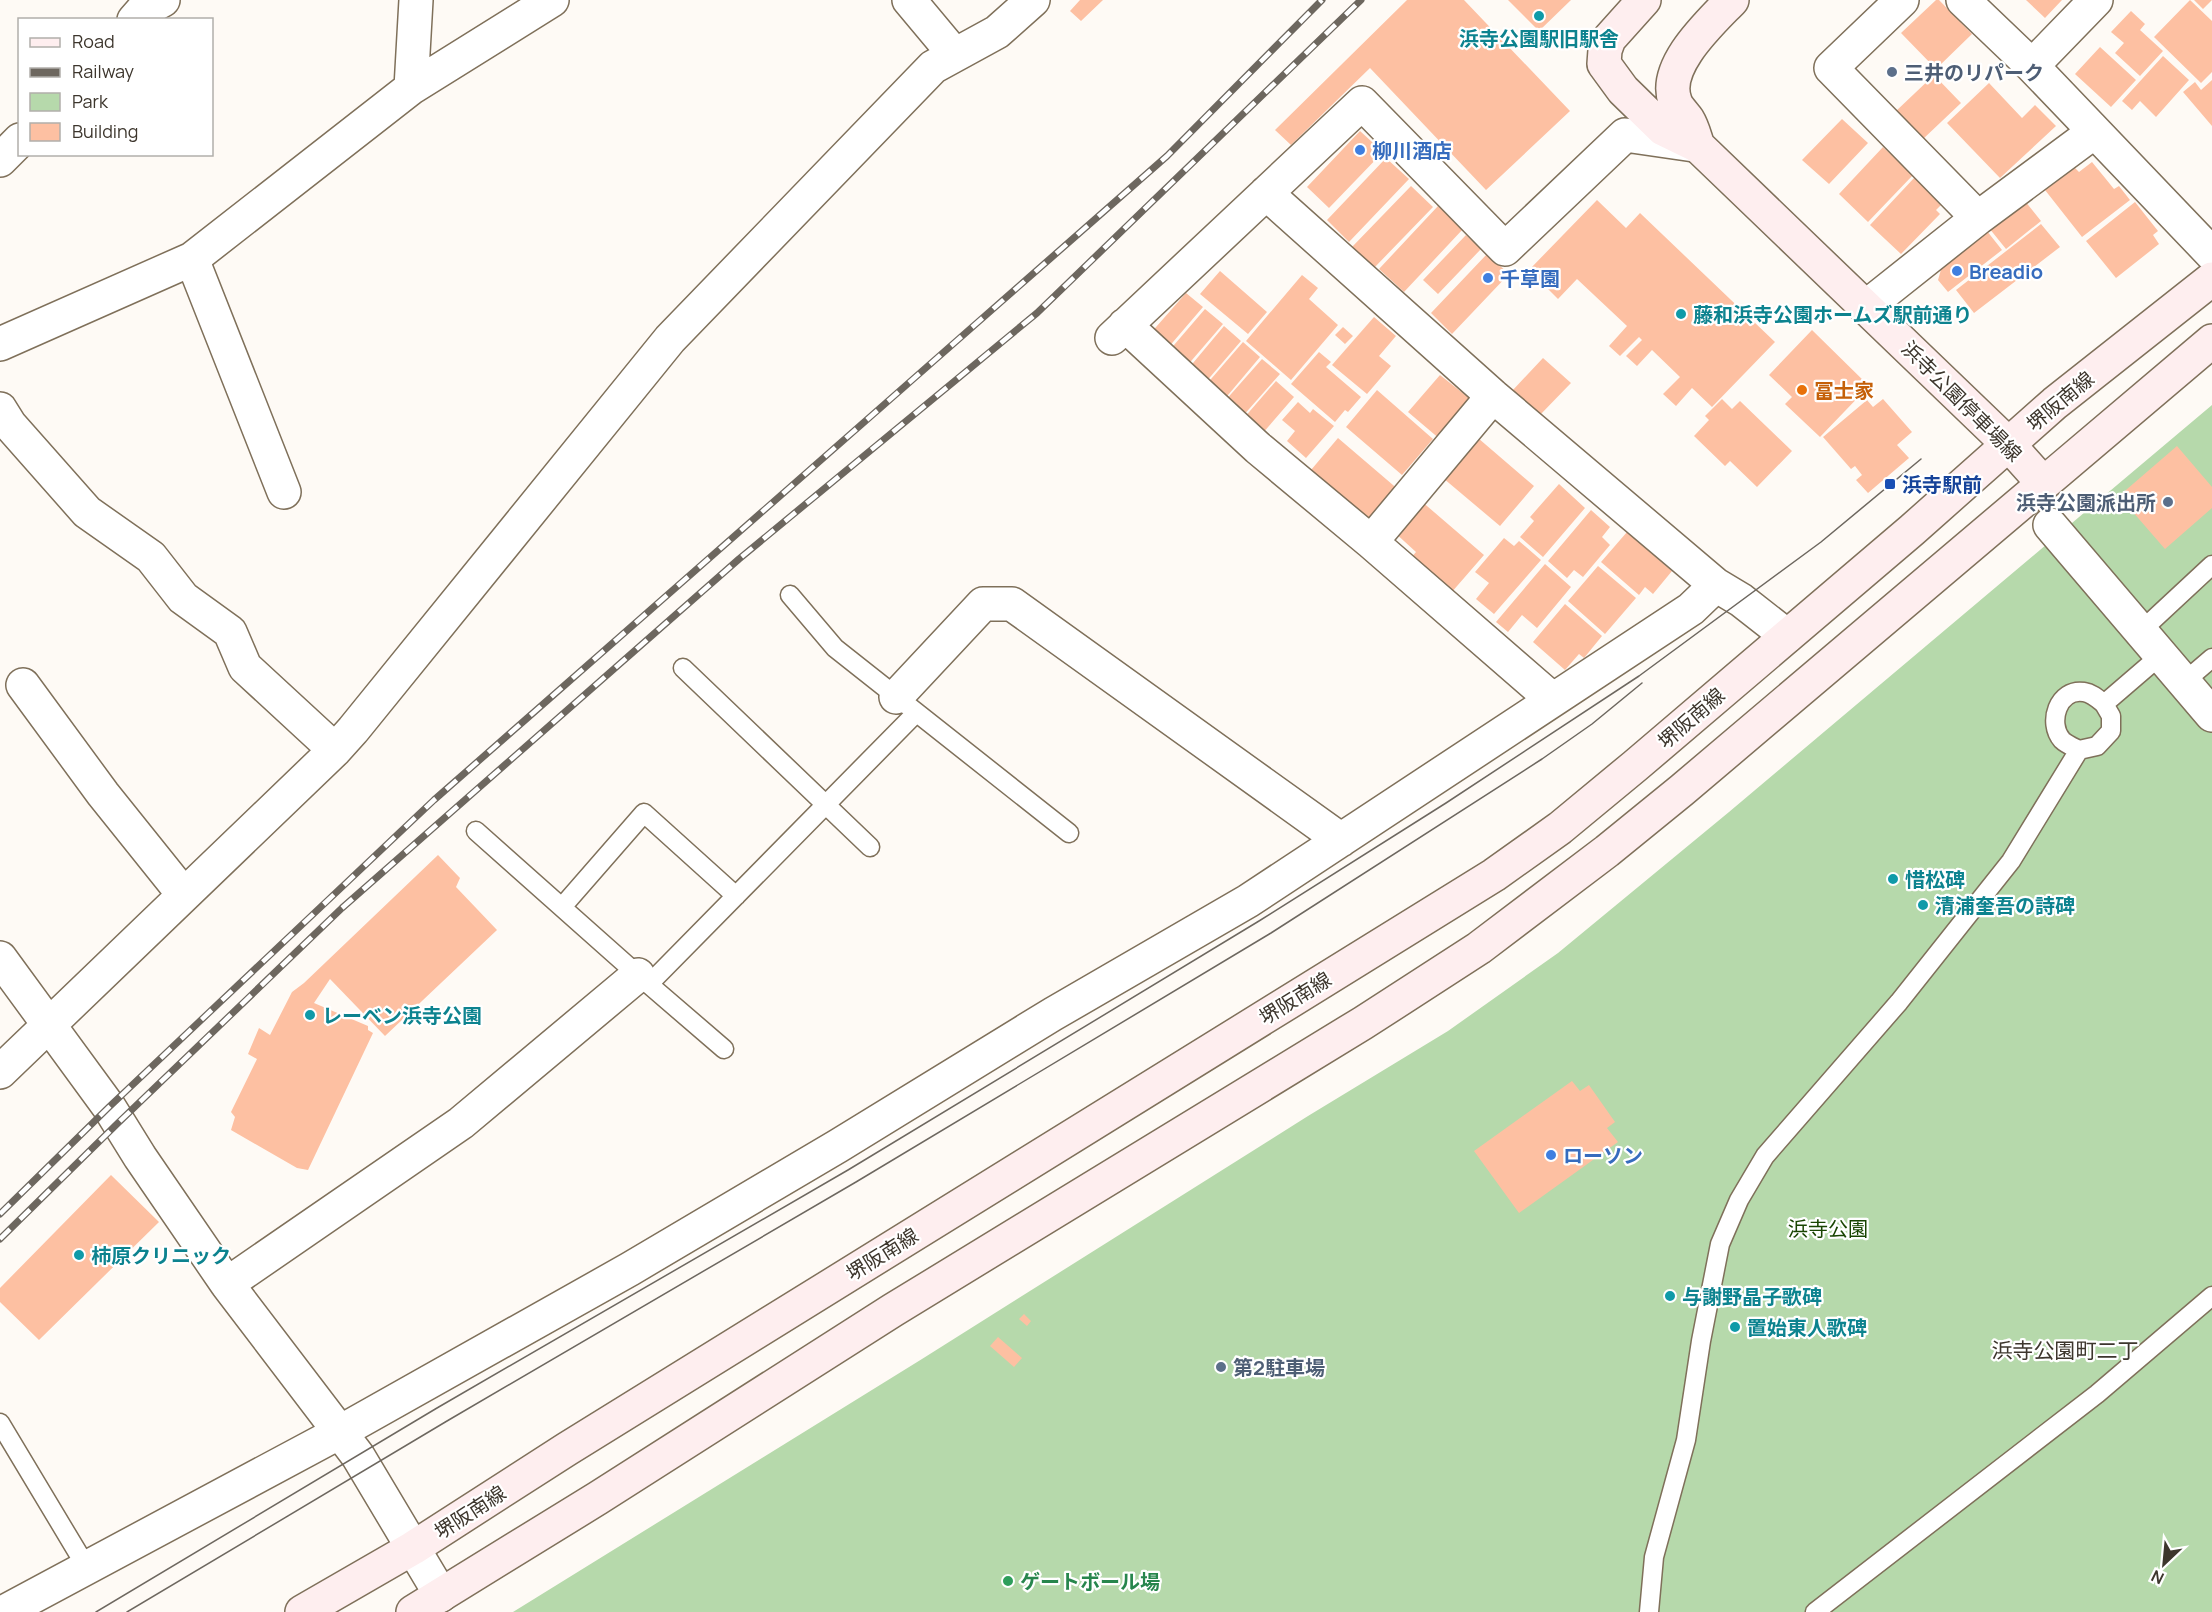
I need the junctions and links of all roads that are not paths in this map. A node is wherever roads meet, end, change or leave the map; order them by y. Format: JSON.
{"nodes":[{"id":1,"x":163,"y":0,"type":"edge"},
{"id":2,"x":416,"y":0,"type":"edge"},
{"id":3,"x":552,"y":0,"type":"edge"},
{"id":4,"x":909,"y":0,"type":"edge"},
{"id":5,"x":1033,"y":0,"type":"edge"},
{"id":6,"x":1644,"y":0,"type":"edge"},
{"id":7,"x":1732,"y":0,"type":"edge"},
{"id":8,"x":1902,"y":0,"type":"edge"},
{"id":9,"x":1963,"y":0,"type":"edge"},
{"id":10,"x":2096,"y":0,"type":"edge"},
{"id":11,"x":136,"y":18,"type":"edge"},
{"id":12,"x":955,"y":55,"type":"junction"},
{"id":13,"x":2032,"y":66,"type":"junction"},
{"id":14,"x":411,"y":88,"type":"junction"},
{"id":15,"x":2094,"y":132,"type":"junction"},
{"id":16,"x":18,"y":142,"type":"edge"},
{"id":17,"x":1698,"y":146,"type":"junction"},
{"id":18,"x":0,"y":160,"type":"edge"},
{"id":19,"x":1266,"y":193,"type":"junction"},
{"id":20,"x":1978,"y":218,"type":"junction"},
{"id":21,"x":2212,"y":254,"type":"edge"},
{"id":22,"x":192,"y":259,"type":"junction"},
{"id":23,"x":2212,"y":279,"type":"edge"},
{"id":24,"x":1866,"y":307,"type":"junction"},
{"id":25,"x":2212,"y":341,"type":"edge"},
{"id":26,"x":0,"y":344,"type":"edge"},
{"id":27,"x":1493,"y":396,"type":"junction"},
{"id":28,"x":0,"y":409,"type":"edge"},
{"id":29,"x":2008,"y":445,"type":"junction"},
{"id":30,"x":2043,"y":483,"type":"junction"},
{"id":31,"x":284,"y":492,"type":"dead end"},
{"id":32,"x":2050,"y":525,"type":"dead end"},
{"id":33,"x":1371,"y":542,"type":"junction"},
{"id":34,"x":2212,"y":565,"type":"edge"},
{"id":35,"x":1716,"y":585,"type":"junction"},
{"id":36,"x":790,"y":595,"type":"dead end"},
{"id":37,"x":1788,"y":636,"type":"junction"},
{"id":38,"x":2151,"y":643,"type":"junction"},
{"id":39,"x":2212,"y":658,"type":"edge"},
{"id":40,"x":683,"y":668,"type":"dead end"},
{"id":41,"x":2184,"y":682,"type":"junction"},
{"id":42,"x":22,"y":685,"type":"dead end"},
{"id":43,"x":1553,"y":700,"type":"junction"},
{"id":44,"x":2104,"y":704,"type":"junction"},
{"id":45,"x":906,"y":705,"type":"junction"},
{"id":46,"x":2212,"y":715,"type":"edge"},
{"id":47,"x":335,"y":750,"type":"junction"},
{"id":48,"x":2079,"y":750,"type":"junction"},
{"id":49,"x":826,"y":805,"type":"junction"},
{"id":50,"x":476,"y":831,"type":"dead end"},
{"id":51,"x":1069,"y":832,"type":"dead end"},
{"id":52,"x":1341,"y":840,"type":"junction"},
{"id":53,"x":870,"y":847,"type":"dead end"},
{"id":54,"x":184,"y":895,"type":"junction"},
{"id":55,"x":736,"y":896,"type":"junction"},
{"id":56,"x":562,"y":907,"type":"junction"},
{"id":57,"x":0,"y":958,"type":"edge"},
{"id":58,"x":644,"y":980,"type":"junction"},
{"id":59,"x":49,"y":1024,"type":"junction"},
{"id":60,"x":724,"y":1049,"type":"dead end"},
{"id":61,"x":0,"y":1072,"type":"edge"},
{"id":62,"x":227,"y":1284,"type":"junction"},
{"id":63,"x":2212,"y":1296,"type":"edge"},
{"id":64,"x":0,"y":1423,"type":"edge"},
{"id":65,"x":340,"y":1432,"type":"junction"},
{"id":66,"x":413,"y":1548,"type":"junction"},
{"id":67,"x":87,"y":1568,"type":"junction"},
{"id":68,"x":441,"y":1595,"type":"junction"},
{"id":69,"x":4,"y":1612,"type":"edge"},
{"id":70,"x":302,"y":1612,"type":"edge"},
{"id":71,"x":413,"y":1612,"type":"edge"},
{"id":72,"x":1649,"y":1612,"type":"edge"},
{"id":73,"x":1815,"y":1612,"type":"edge"}],
"edges":[{"from":1,"to":11,"type":"street"},
{"from":2,"to":14,"type":"street"},
{"from":3,"to":14,"type":"street"},
{"from":4,"to":12,"type":"street"},
{"from":5,"to":12,"type":"street"},
{"from":6,"to":17,"type":"main road","name":"浜寺公園停車場線"},
{"from":7,"to":17,"type":"main road","name":"浜寺公園停車場線"},
{"from":8,"to":20,"type":"street"},
{"from":9,"to":13,"type":"street"},
{"from":10,"to":13,"type":"street"},
{"from":12,"to":47,"type":"street"},
{"from":13,"to":15,"type":"street"},
{"from":14,"to":22,"type":"street"},
{"from":15,"to":20,"type":"street"},
{"from":15,"to":21,"type":"street"},
{"from":16,"to":18,"type":"street"},
{"from":17,"to":19,"type":"street"},
{"from":17,"to":24,"type":"main road","name":"浜寺公園停車場線"},
{"from":19,"to":27,"type":"street"},
{"from":19,"to":33,"type":"street"},
{"from":20,"to":24,"type":"street"},
{"from":22,"to":26,"type":"street"},
{"from":22,"to":31,"type":"street"},
{"from":23,"to":29,"type":"main road","name":"堺阪南線"},
{"from":24,"to":29,"type":"main road","name":"浜寺公園停車場線"},
{"from":25,"to":30,"type":"main road"},
{"from":27,"to":33,"type":"street"},
{"from":27,"to":35,"type":"street"},
{"from":28,"to":47,"type":"street"},
{"from":29,"to":30,"type":"main road","name":"浜寺公園停車場線"},
{"from":29,"to":37,"type":"main road","name":"堺阪南線"},
{"from":30,"to":68,"type":"main road"},
{"from":32,"to":38,"type":"street"},
{"from":33,"to":43,"type":"street"},
{"from":34,"to":38,"type":"lane"},
{"from":35,"to":37,"type":"street"},
{"from":35,"to":43,"type":"street"},
{"from":36,"to":45,"type":"lane"},
{"from":37,"to":66,"type":"main road","name":"堺阪南線"},
{"from":38,"to":41,"type":"street"},
{"from":38,"to":44,"type":"lane"},
{"from":39,"to":41,"type":"lane"},
{"from":40,"to":49,"type":"lane"},
{"from":41,"to":46,"type":"street"},
{"from":42,"to":54,"type":"street"},
{"from":43,"to":52,"type":"street"},
{"from":44,"to":48,"type":"lane"},
{"from":44,"to":48,"type":"lane"},
{"from":45,"to":49,"type":"lane"},
{"from":45,"to":51,"type":"lane"},
{"from":45,"to":52,"type":"street"},
{"from":47,"to":54,"type":"street"},
{"from":48,"to":72,"type":"lane"},
{"from":49,"to":53,"type":"lane"},
{"from":49,"to":55,"type":"lane"},
{"from":50,"to":56,"type":"lane"},
{"from":52,"to":65,"type":"street"},
{"from":54,"to":59,"type":"street"},
{"from":55,"to":56,"type":"lane"},
{"from":55,"to":58,"type":"lane"},
{"from":56,"to":58,"type":"lane"},
{"from":57,"to":59,"type":"street"},
{"from":58,"to":60,"type":"lane"},
{"from":58,"to":62,"type":"street"},
{"from":59,"to":61,"type":"street"},
{"from":59,"to":62,"type":"street"},
{"from":62,"to":65,"type":"street"},
{"from":63,"to":73,"type":"lane"},
{"from":64,"to":67,"type":"lane"},
{"from":65,"to":66,"type":"street"},
{"from":65,"to":67,"type":"street"},
{"from":66,"to":68,"type":"street"},
{"from":66,"to":70,"type":"main road","name":"堺阪南線"},
{"from":67,"to":69,"type":"street"},
{"from":68,"to":71,"type":"main road"}]}
